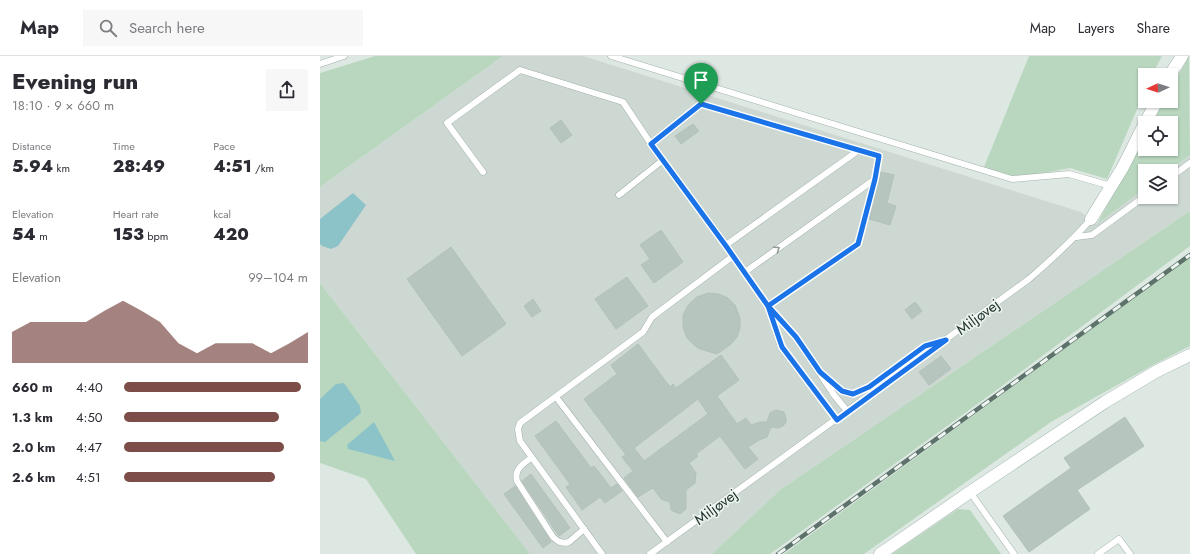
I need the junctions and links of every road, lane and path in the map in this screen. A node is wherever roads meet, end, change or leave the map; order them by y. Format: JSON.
{"nodes":[{"id":1,"x":344,"y":56,"type":"edge"},
{"id":2,"x":611,"y":56,"type":"edge"},
{"id":3,"x":1182,"y":56,"type":"edge"},
{"id":4,"x":320,"y":64,"type":"edge"},
{"id":5,"x":1174,"y":68,"type":"edge"},
{"id":6,"x":1138,"y":136,"type":"edge"},
{"id":7,"x":651,"y":144,"type":"junction"},
{"id":8,"x":859,"y":150,"type":"junction"},
{"id":9,"x":663,"y":160,"type":"junction"},
{"id":10,"x":1190,"y":163,"type":"edge"},
{"id":11,"x":483,"y":172,"type":"dead end"},
{"id":12,"x":1178,"y":172,"type":"edge"},
{"id":13,"x":875,"y":179,"type":"junction"},
{"id":14,"x":1111,"y":186,"type":"junction"},
{"id":15,"x":619,"y":195,"type":"dead end"},
{"id":16,"x":1138,"y":201,"type":"edge"},
{"id":17,"x":1091,"y":218,"type":"joint"},
{"id":18,"x":1076,"y":237,"type":"junction"},
{"id":19,"x":726,"y":246,"type":"junction"},
{"id":20,"x":733,"y":256,"type":"junction"},
{"id":21,"x":745,"y":272,"type":"junction"},
{"id":22,"x":768,"y":306,"type":"junction"},
{"id":23,"x":946,"y":340,"type":"junction"},
{"id":24,"x":1190,"y":356,"type":"edge"},
{"id":25,"x":820,"y":372,"type":"junction"},
{"id":26,"x":556,"y":397,"type":"junction"},
{"id":27,"x":848,"y":412,"type":"junction"},
{"id":28,"x":837,"y":420,"type":"junction"},
{"id":29,"x":531,"y":458,"type":"junction"},
{"id":30,"x":970,"y":492,"type":"junction"},
{"id":31,"x":584,"y":529,"type":"junction"},
{"id":32,"x":668,"y":542,"type":"junction"},
{"id":33,"x":602,"y":554,"type":"edge"},
{"id":34,"x":650,"y":554,"type":"edge"},
{"id":35,"x":880,"y":554,"type":"edge"},
{"id":36,"x":1014,"y":554,"type":"edge"},
{"id":37,"x":1098,"y":554,"type":"edge"},
{"id":38,"x":1130,"y":554,"type":"edge"}],
"edges":[{"from":1,"to":4,"type":"lane"},
{"from":2,"to":14,"type":"lane"},
{"from":3,"to":5,"type":"street"},
{"from":6,"to":14,"type":"street","name":"Miljøvej"},
{"from":7,"to":8,"type":"lane"},
{"from":7,"to":9,"type":"lane"},
{"from":7,"to":11,"type":"lane"},
{"from":8,"to":13,"type":"lane"},
{"from":8,"to":19,"type":"lane"},
{"from":9,"to":15,"type":"lane"},
{"from":9,"to":19,"type":"lane"},
{"from":10,"to":12,"type":"lane"},
{"from":21,"to":13,"type":"lane","one_way":true},
{"from":13,"to":22,"type":"lane"},
{"from":14,"to":17,"type":"street","name":"Miljøvej"},
{"from":16,"to":18,"type":"lane"},
{"from":17,"to":18,"type":"lane","name":"Miljøvej"},
{"from":18,"to":23,"type":"lane","name":"Miljøvej"},
{"from":19,"to":20,"type":"lane"},
{"from":20,"to":21,"type":"lane"},
{"from":20,"to":26,"type":"lane"},
{"from":21,"to":22,"type":"lane"},
{"from":22,"to":25,"type":"lane"},
{"from":22,"to":28,"type":"lane"},
{"from":23,"to":25,"type":"lane"},
{"from":23,"to":27,"type":"lane","name":"Miljøvej"},
{"from":24,"to":30,"type":"street"},
{"from":25,"to":27,"type":"lane"},
{"from":26,"to":29,"type":"lane"},
{"from":26,"to":32,"type":"lane"},
{"from":27,"to":28,"type":"lane","name":"Miljøvej"},
{"from":28,"to":32,"type":"lane","name":"Miljøvej"},
{"from":29,"to":31,"type":"lane"},
{"from":29,"to":31,"type":"lane"},
{"from":30,"to":35,"type":"street"},
{"from":30,"to":36,"type":"lane"},
{"from":31,"to":33,"type":"lane"},
{"from":32,"to":34,"type":"lane","name":"Miljøvej"},
{"from":37,"to":38,"type":"lane"}]}
